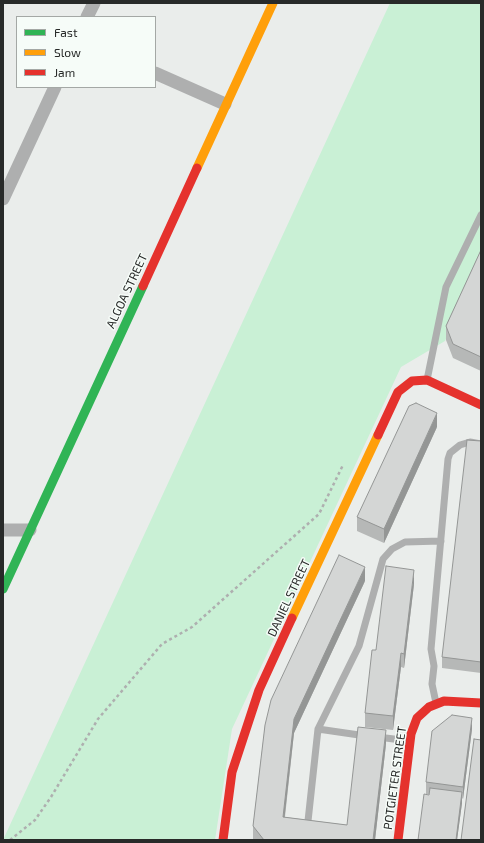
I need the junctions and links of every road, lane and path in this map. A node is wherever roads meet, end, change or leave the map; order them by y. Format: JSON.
{"nodes":[{"id":1,"x":94,"y":3,"type":"edge"},
{"id":2,"x":273,"y":3,"type":"edge"},
{"id":3,"x":88,"y":16,"type":"edge"},
{"id":4,"x":156,"y":73,"type":"edge"},
{"id":5,"x":55,"y":88,"type":"edge"},
{"id":6,"x":225,"y":104,"type":"junction"},
{"id":7,"x":3,"y":199,"type":"edge"},
{"id":8,"x":481,"y":215,"type":"edge"},
{"id":9,"x":427,"y":380,"type":"junction"},
{"id":10,"x":481,"y":405,"type":"edge"},
{"id":11,"x":481,"y":444,"type":"edge"},
{"id":12,"x":346,"y":459,"type":"dead end"},
{"id":13,"x":3,"y":530,"type":"edge"},
{"id":14,"x":30,"y":530,"type":"junction"},
{"id":15,"x":440,"y":541,"type":"junction"},
{"id":16,"x":3,"y":589,"type":"edge"},
{"id":17,"x":436,"y":703,"type":"junction"},
{"id":18,"x":481,"y":703,"type":"edge"},
{"id":19,"x":318,"y":729,"type":"junction"},
{"id":20,"x":410,"y":742,"type":"junction"},
{"id":21,"x":308,"y":821,"type":"edge"},
{"id":22,"x":10,"y":840,"type":"edge"},
{"id":23,"x":223,"y":840,"type":"edge"},
{"id":24,"x":398,"y":840,"type":"edge"}],
"edges":[{"from":1,"to":3,"type":"street"},
{"from":2,"to":6,"type":"street","name":"ALGOA STREET"},
{"from":4,"to":6,"type":"street"},
{"from":5,"to":7,"type":"street"},
{"from":6,"to":14,"type":"street","name":"ALGOA STREET"},
{"from":8,"to":9,"type":"lane"},
{"from":9,"to":10,"type":"street"},
{"from":9,"to":23,"type":"street","name":"DANIEL STREET"},
{"from":11,"to":15,"type":"lane"},
{"from":12,"to":22,"type":"path"},
{"from":13,"to":14,"type":"street"},
{"from":14,"to":16,"type":"street","name":"ALGOA STREET"},
{"from":15,"to":17,"type":"lane"},
{"from":15,"to":19,"type":"lane"},
{"from":17,"to":18,"type":"street","name":"POTGIETER STREET"},
{"from":17,"to":20,"type":"street","name":"POTGIETER STREET"},
{"from":19,"to":20,"type":"lane"},
{"from":19,"to":21,"type":"lane"},
{"from":20,"to":24,"type":"street","name":"POTGIETER STREET"}]}
